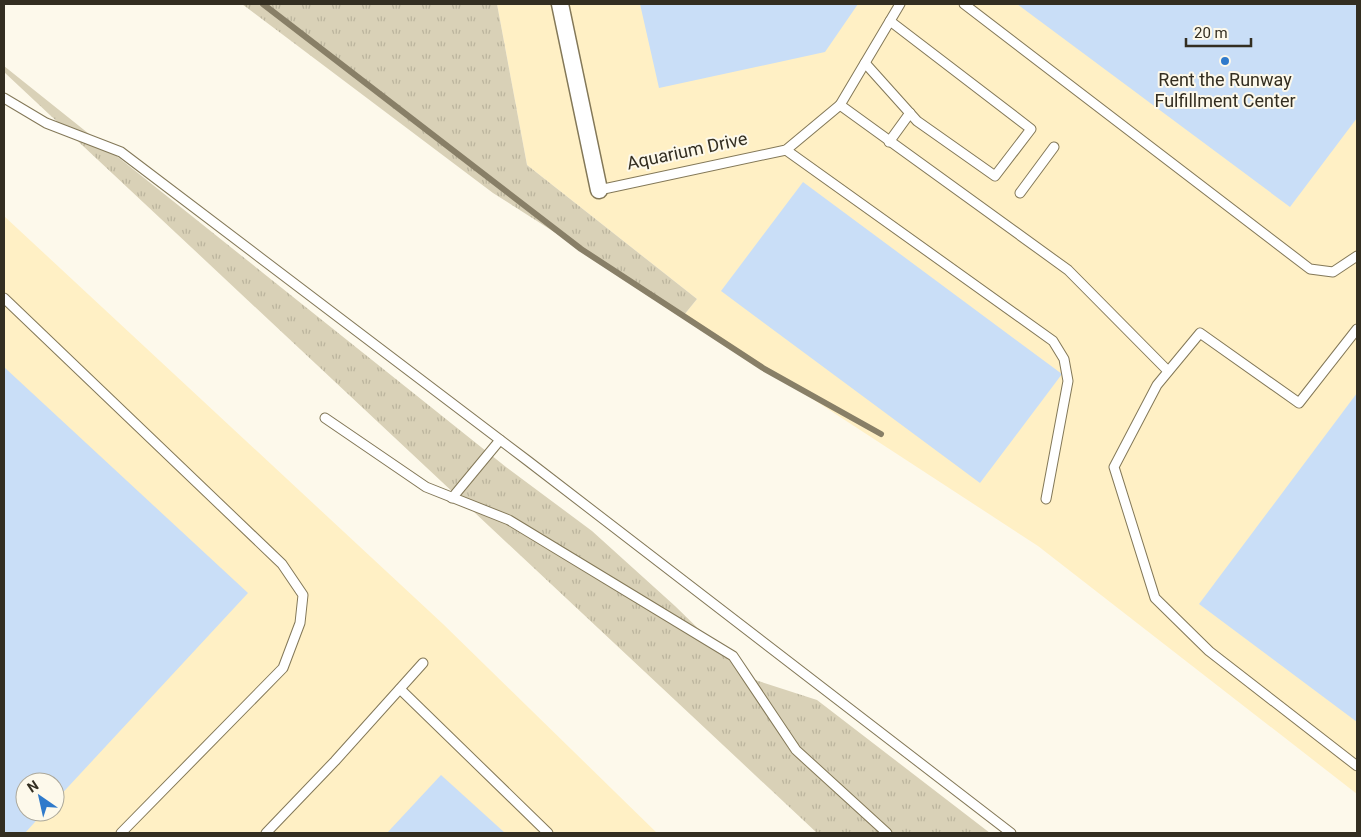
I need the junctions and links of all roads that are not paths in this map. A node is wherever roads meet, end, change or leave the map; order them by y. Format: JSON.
{"nodes":[{"id":1,"x":560,"y":4,"type":"edge"},
{"id":2,"x":900,"y":4,"type":"edge"},
{"id":3,"x":964,"y":4,"type":"edge"},
{"id":4,"x":890,"y":21,"type":"junction"},
{"id":5,"x":865,"y":63,"type":"junction"},
{"id":6,"x":4,"y":98,"type":"edge"},
{"id":7,"x":840,"y":105,"type":"junction"},
{"id":8,"x":910,"y":113,"type":"junction"},
{"id":9,"x":889,"y":142,"type":"junction"},
{"id":10,"x":1054,"y":147,"type":"dead end"},
{"id":11,"x":786,"y":150,"type":"junction"},
{"id":12,"x":599,"y":190,"type":"joint"},
{"id":13,"x":1020,"y":193,"type":"dead end"},
{"id":14,"x":1357,"y":256,"type":"edge"},
{"id":15,"x":4,"y":298,"type":"edge"},
{"id":16,"x":1357,"y":329,"type":"edge"},
{"id":17,"x":1168,"y":371,"type":"junction"},
{"id":18,"x":326,"y":418,"type":"dead end"},
{"id":19,"x":500,"y":440,"type":"junction"},
{"id":20,"x":452,"y":498,"type":"junction"},
{"id":21,"x":1046,"y":499,"type":"dead end"},
{"id":22,"x":423,"y":663,"type":"dead end"},
{"id":23,"x":400,"y":689,"type":"junction"},
{"id":24,"x":1357,"y":766,"type":"edge"},
{"id":25,"x":121,"y":833,"type":"edge"},
{"id":26,"x":266,"y":833,"type":"edge"},
{"id":27,"x":548,"y":833,"type":"edge"},
{"id":28,"x":887,"y":833,"type":"edge"},
{"id":29,"x":1011,"y":833,"type":"edge"}],
"edges":[{"from":1,"to":12,"type":"street","name":"Aquarium Drive"},
{"from":2,"to":4,"type":"lane","name":"Aquarium Drive"},
{"from":3,"to":14,"type":"lane"},
{"from":4,"to":5,"type":"lane","name":"Aquarium Drive"},
{"from":4,"to":8,"type":"lane"},
{"from":5,"to":7,"type":"lane","name":"Aquarium Drive"},
{"from":5,"to":8,"type":"lane"},
{"from":6,"to":19,"type":"lane"},
{"from":7,"to":9,"type":"lane"},
{"from":7,"to":11,"type":"lane","name":"Aquarium Drive"},
{"from":8,"to":9,"type":"lane"},
{"from":9,"to":17,"type":"lane"},
{"from":10,"to":13,"type":"lane"},
{"from":11,"to":12,"type":"lane","name":"Aquarium Drive"},
{"from":11,"to":21,"type":"lane"},
{"from":15,"to":25,"type":"lane"},
{"from":16,"to":17,"type":"lane"},
{"from":17,"to":24,"type":"lane"},
{"from":18,"to":20,"type":"lane"},
{"from":19,"to":20,"type":"lane"},
{"from":19,"to":29,"type":"lane"},
{"from":20,"to":28,"type":"lane"},
{"from":22,"to":23,"type":"lane"},
{"from":23,"to":26,"type":"lane"},
{"from":23,"to":27,"type":"lane"}]}
